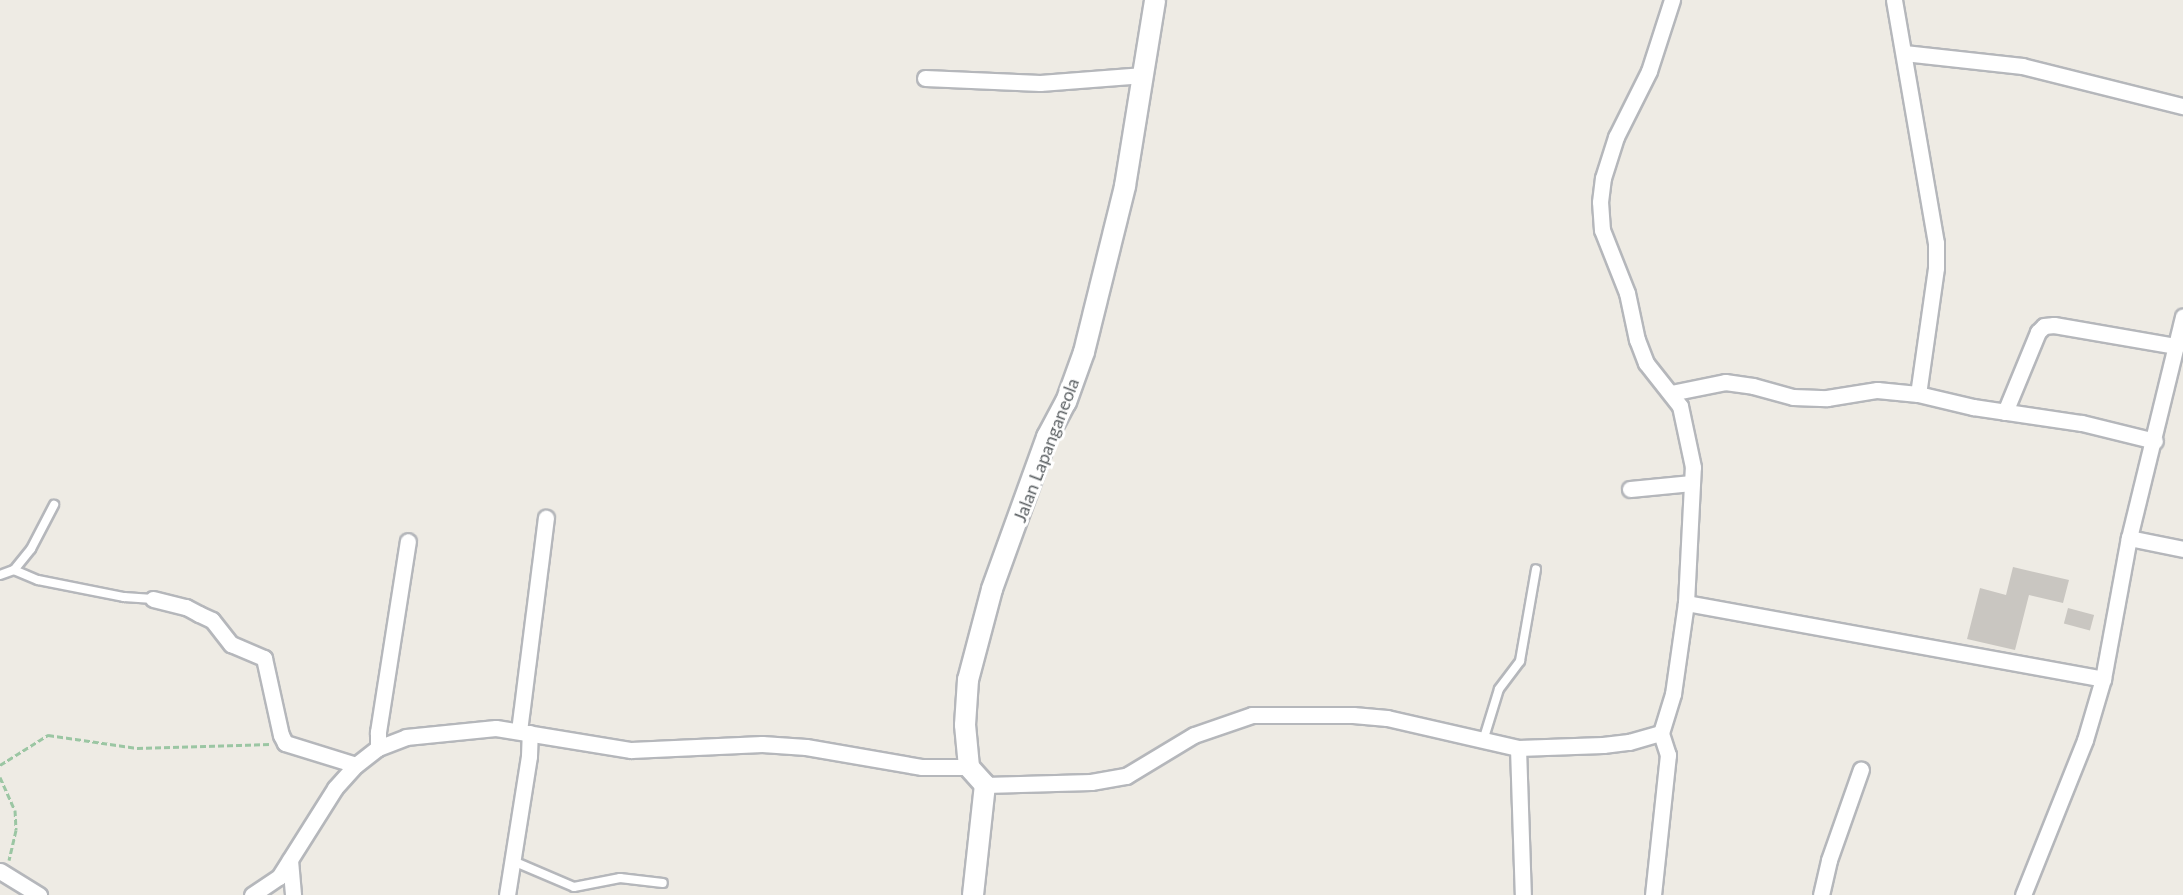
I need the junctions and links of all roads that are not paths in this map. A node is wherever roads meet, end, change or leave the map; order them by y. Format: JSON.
{"nodes":[{"id":1,"x":1155,"y":0,"type":"edge"},
{"id":2,"x":1672,"y":0,"type":"edge"},
{"id":3,"x":1894,"y":0,"type":"edge"},
{"id":4,"x":1904,"y":53,"type":"junction"},
{"id":5,"x":1144,"y":75,"type":"junction"},
{"id":6,"x":925,"y":78,"type":"dead end"},
{"id":7,"x":2183,"y":106,"type":"edge"},
{"id":8,"x":2183,"y":317,"type":"edge"},
{"id":9,"x":2176,"y":346,"type":"junction"},
{"id":10,"x":1671,"y":393,"type":"junction"},
{"id":11,"x":1918,"y":394,"type":"junction"},
{"id":12,"x":2005,"y":412,"type":"junction"},
{"id":13,"x":2155,"y":441,"type":"junction"},
{"id":14,"x":1692,"y":483,"type":"junction"},
{"id":15,"x":1630,"y":489,"type":"dead end"},
{"id":16,"x":54,"y":505,"type":"dead end"},
{"id":17,"x":546,"y":518,"type":"dead end"},
{"id":18,"x":2129,"y":538,"type":"junction"},
{"id":19,"x":408,"y":542,"type":"dead end"},
{"id":20,"x":2183,"y":549,"type":"edge"},
{"id":21,"x":1536,"y":569,"type":"dead end"},
{"id":22,"x":14,"y":570,"type":"junction"},
{"id":23,"x":0,"y":575,"type":"edge"},
{"id":24,"x":153,"y":599,"type":"joint"},
{"id":25,"x":1686,"y":603,"type":"junction"},
{"id":26,"x":2103,"y":679,"type":"junction"},
{"id":27,"x":524,"y":732,"type":"junction"},
{"id":28,"x":1661,"y":733,"type":"junction"},
{"id":29,"x":1483,"y":741,"type":"junction"},
{"id":30,"x":378,"y":748,"type":"junction"},
{"id":31,"x":1518,"y":748,"type":"junction"},
{"id":32,"x":356,"y":765,"type":"junction"},
{"id":33,"x":969,"y":767,"type":"junction"},
{"id":34,"x":1861,"y":769,"type":"dead end"},
{"id":35,"x":985,"y":785,"type":"junction"},
{"id":36,"x":290,"y":860,"type":"junction"},
{"id":37,"x":513,"y":861,"type":"junction"},
{"id":38,"x":3,"y":872,"type":"edge"},
{"id":39,"x":663,"y":883,"type":"dead end"},
{"id":40,"x":573,"y":891,"type":"edge"},
{"id":41,"x":39,"y":895,"type":"edge"},
{"id":42,"x":252,"y":895,"type":"edge"},
{"id":43,"x":293,"y":895,"type":"edge"},
{"id":44,"x":507,"y":895,"type":"edge"},
{"id":45,"x":973,"y":895,"type":"edge"},
{"id":46,"x":1523,"y":895,"type":"edge"},
{"id":47,"x":1653,"y":895,"type":"edge"},
{"id":48,"x":1821,"y":895,"type":"edge"},
{"id":49,"x":2024,"y":895,"type":"edge"}],
"edges":[{"from":1,"to":5,"type":"street","name":"Jalan Lapanganeola"},
{"from":2,"to":10,"type":"street"},
{"from":3,"to":4,"type":"street"},
{"from":4,"to":7,"type":"street"},
{"from":4,"to":11,"type":"street"},
{"from":5,"to":6,"type":"street"},
{"from":5,"to":33,"type":"street","name":"Jalan Lapanganeola"},
{"from":8,"to":9,"type":"street"},
{"from":9,"to":12,"type":"street"},
{"from":9,"to":13,"type":"street"},
{"from":10,"to":11,"type":"street"},
{"from":10,"to":14,"type":"street"},
{"from":11,"to":12,"type":"street"},
{"from":12,"to":13,"type":"street"},
{"from":13,"to":18,"type":"street"},
{"from":14,"to":15,"type":"street"},
{"from":14,"to":25,"type":"street"},
{"from":16,"to":22,"type":"lane"},
{"from":17,"to":27,"type":"street"},
{"from":18,"to":20,"type":"street"},
{"from":18,"to":26,"type":"street"},
{"from":19,"to":30,"type":"street"},
{"from":21,"to":29,"type":"lane"},
{"from":22,"to":23,"type":"lane"},
{"from":22,"to":24,"type":"lane"},
{"from":24,"to":32,"type":"street"},
{"from":25,"to":26,"type":"street"},
{"from":25,"to":28,"type":"street"},
{"from":26,"to":49,"type":"street"},
{"from":27,"to":30,"type":"street"},
{"from":27,"to":33,"type":"street"},
{"from":27,"to":37,"type":"street"},
{"from":28,"to":31,"type":"street"},
{"from":28,"to":47,"type":"street"},
{"from":29,"to":31,"type":"street"},
{"from":29,"to":35,"type":"street"},
{"from":30,"to":32,"type":"street"},
{"from":31,"to":46,"type":"street"},
{"from":32,"to":36,"type":"street"},
{"from":33,"to":35,"type":"street"},
{"from":34,"to":48,"type":"street"},
{"from":35,"to":45,"type":"street"},
{"from":36,"to":42,"type":"street"},
{"from":36,"to":43,"type":"street"},
{"from":37,"to":40,"type":"lane"},
{"from":37,"to":44,"type":"street"},
{"from":38,"to":41,"type":"street"},
{"from":39,"to":40,"type":"lane"}]}
